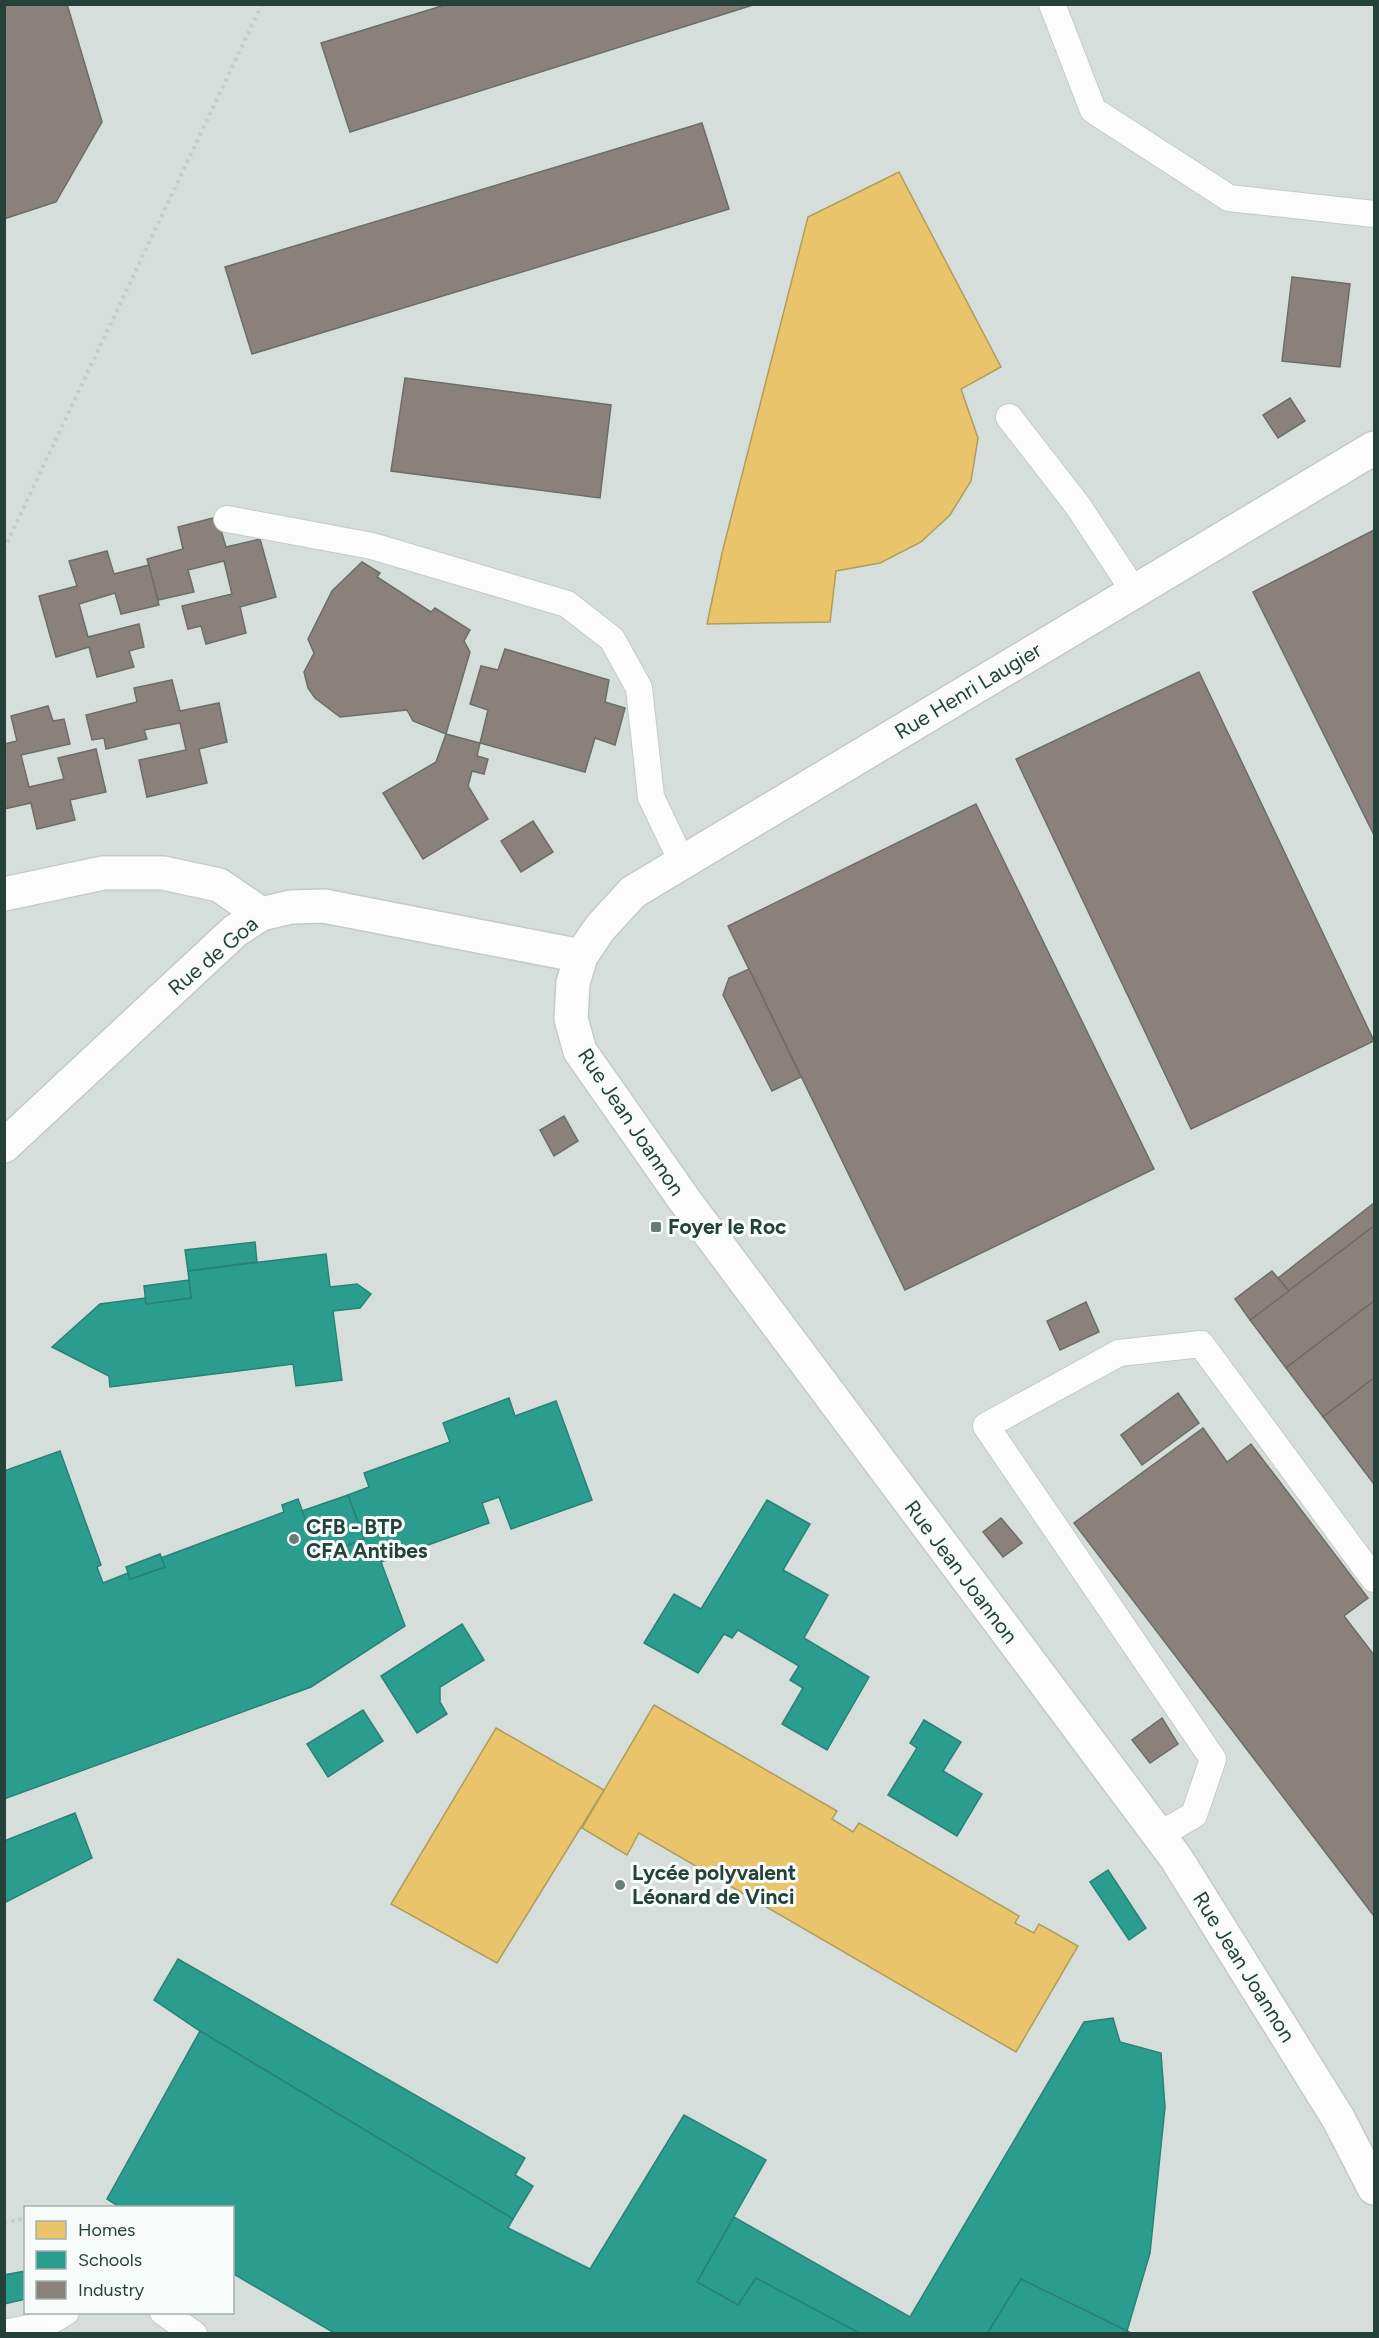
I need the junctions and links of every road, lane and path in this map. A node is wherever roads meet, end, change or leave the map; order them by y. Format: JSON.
{"nodes":[{"id":1,"x":262,"y":4,"type":"edge"},
{"id":2,"x":1052,"y":4,"type":"edge"},
{"id":3,"x":1374,"y":214,"type":"edge"},
{"id":4,"x":1009,"y":417,"type":"dead end"},
{"id":5,"x":1374,"y":448,"type":"edge"},
{"id":6,"x":227,"y":519,"type":"dead end"},
{"id":7,"x":4,"y":549,"type":"edge"},
{"id":8,"x":1134,"y":591,"type":"junction"},
{"id":9,"x":682,"y":862,"type":"junction"},
{"id":10,"x":4,"y":894,"type":"edge"},
{"id":11,"x":261,"y":914,"type":"junction"},
{"id":12,"x":581,"y":956,"type":"junction"},
{"id":13,"x":4,"y":1146,"type":"edge"},
{"id":14,"x":1374,"y":1579,"type":"edge"},
{"id":15,"x":1159,"y":1835,"type":"junction"},
{"id":16,"x":1374,"y":2188,"type":"edge"},
{"id":17,"x":24,"y":2218,"type":"edge"},
{"id":18,"x":4,"y":2223,"type":"edge"},
{"id":19,"x":64,"y":2314,"type":"edge"},
{"id":20,"x":164,"y":2314,"type":"edge"},
{"id":21,"x":4,"y":2333,"type":"edge"},
{"id":22,"x":194,"y":2334,"type":"edge"}],
"edges":[{"from":1,"to":7,"type":"path"},
{"from":2,"to":3,"type":"lane"},
{"from":4,"to":8,"type":"lane"},
{"from":5,"to":8,"type":"street","name":"Rue Henri Laugier"},
{"from":6,"to":9,"type":"lane"},
{"from":8,"to":9,"type":"street","name":"Rue Henri Laugier"},
{"from":9,"to":12,"type":"street","name":"Rue Henri Laugier"},
{"from":10,"to":11,"type":"street"},
{"from":11,"to":12,"type":"street","name":"Rue de Goa"},
{"from":11,"to":13,"type":"street","name":"Rue de Goa"},
{"from":12,"to":15,"type":"street","name":"Rue Jean Joannon"},
{"from":14,"to":15,"type":"lane"},
{"from":15,"to":16,"type":"street","name":"Rue Jean Joannon"},
{"from":17,"to":18,"type":"path"},
{"from":19,"to":21,"type":"lane"},
{"from":20,"to":22,"type":"lane"}]}
